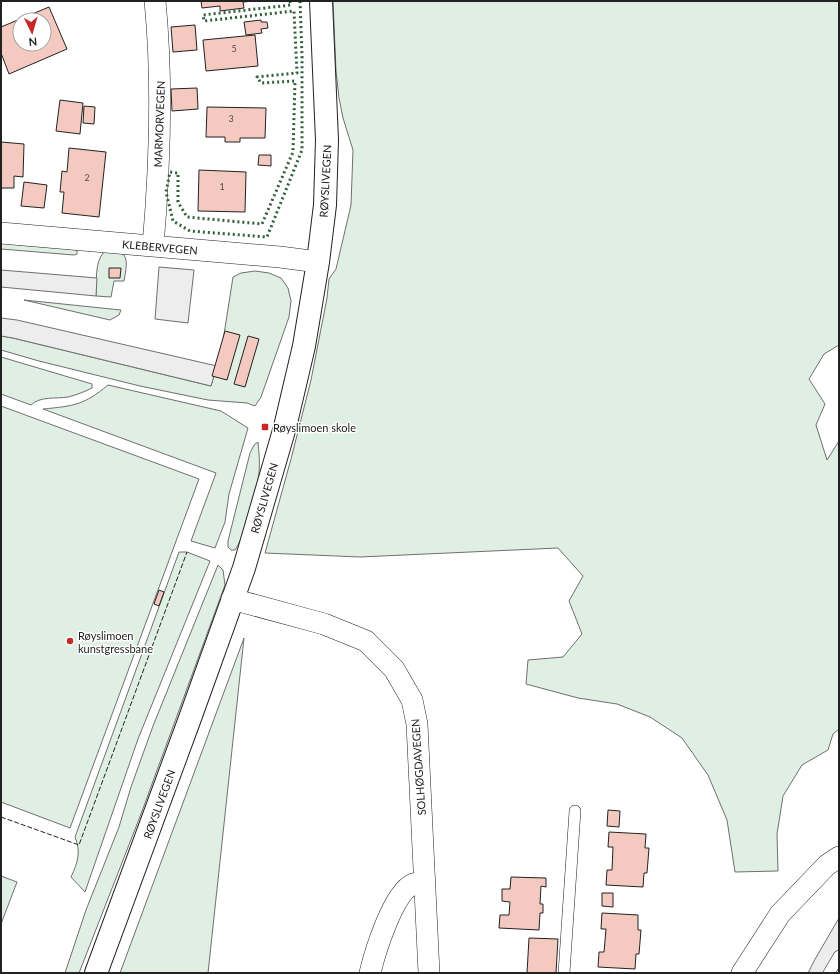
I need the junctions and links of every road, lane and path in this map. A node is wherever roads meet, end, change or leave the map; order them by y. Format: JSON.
{"nodes":[{"id":1,"x":154,"y":1,"type":"edge"},
{"id":2,"x":321,"y":1,"type":"edge"},
{"id":3,"x":1,"y":233,"type":"edge"},
{"id":4,"x":153,"y":246,"type":"junction"},
{"id":5,"x":318,"y":262,"type":"junction"},
{"id":6,"x":232,"y":599,"type":"junction"},
{"id":7,"x":575,"y":811,"type":"dead end"},
{"id":8,"x":839,"y":857,"type":"edge"},
{"id":9,"x":425,"y":882,"type":"junction"},
{"id":10,"x":839,"y":956,"type":"edge"},
{"id":11,"x":96,"y":973,"type":"edge"},
{"id":12,"x":370,"y":973,"type":"edge"},
{"id":13,"x":429,"y":973,"type":"edge"},
{"id":14,"x":564,"y":973,"type":"edge"},
{"id":15,"x":742,"y":973,"type":"edge"},
{"id":16,"x":829,"y":973,"type":"edge"}],
"edges":[{"from":1,"to":4,"type":"street","name":"MARMORVEGEN"},
{"from":2,"to":5,"type":"street","name":"RØYSLIVEGEN"},
{"from":3,"to":4,"type":"street","name":"KLEBERVEGEN"},
{"from":4,"to":5,"type":"street","name":"KLEBERVEGEN"},
{"from":5,"to":6,"type":"street","name":"RØYSLIVEGEN"},
{"from":6,"to":9,"type":"street","name":"SOLHØGDAVEGEN"},
{"from":6,"to":11,"type":"street","name":"RØYSLIVEGEN"},
{"from":7,"to":14,"type":"lane"},
{"from":8,"to":15,"type":"street"},
{"from":9,"to":12,"type":"street"},
{"from":9,"to":13,"type":"street","name":"SOLHØGDAVEGEN"},
{"from":10,"to":16,"type":"lane"}]}
